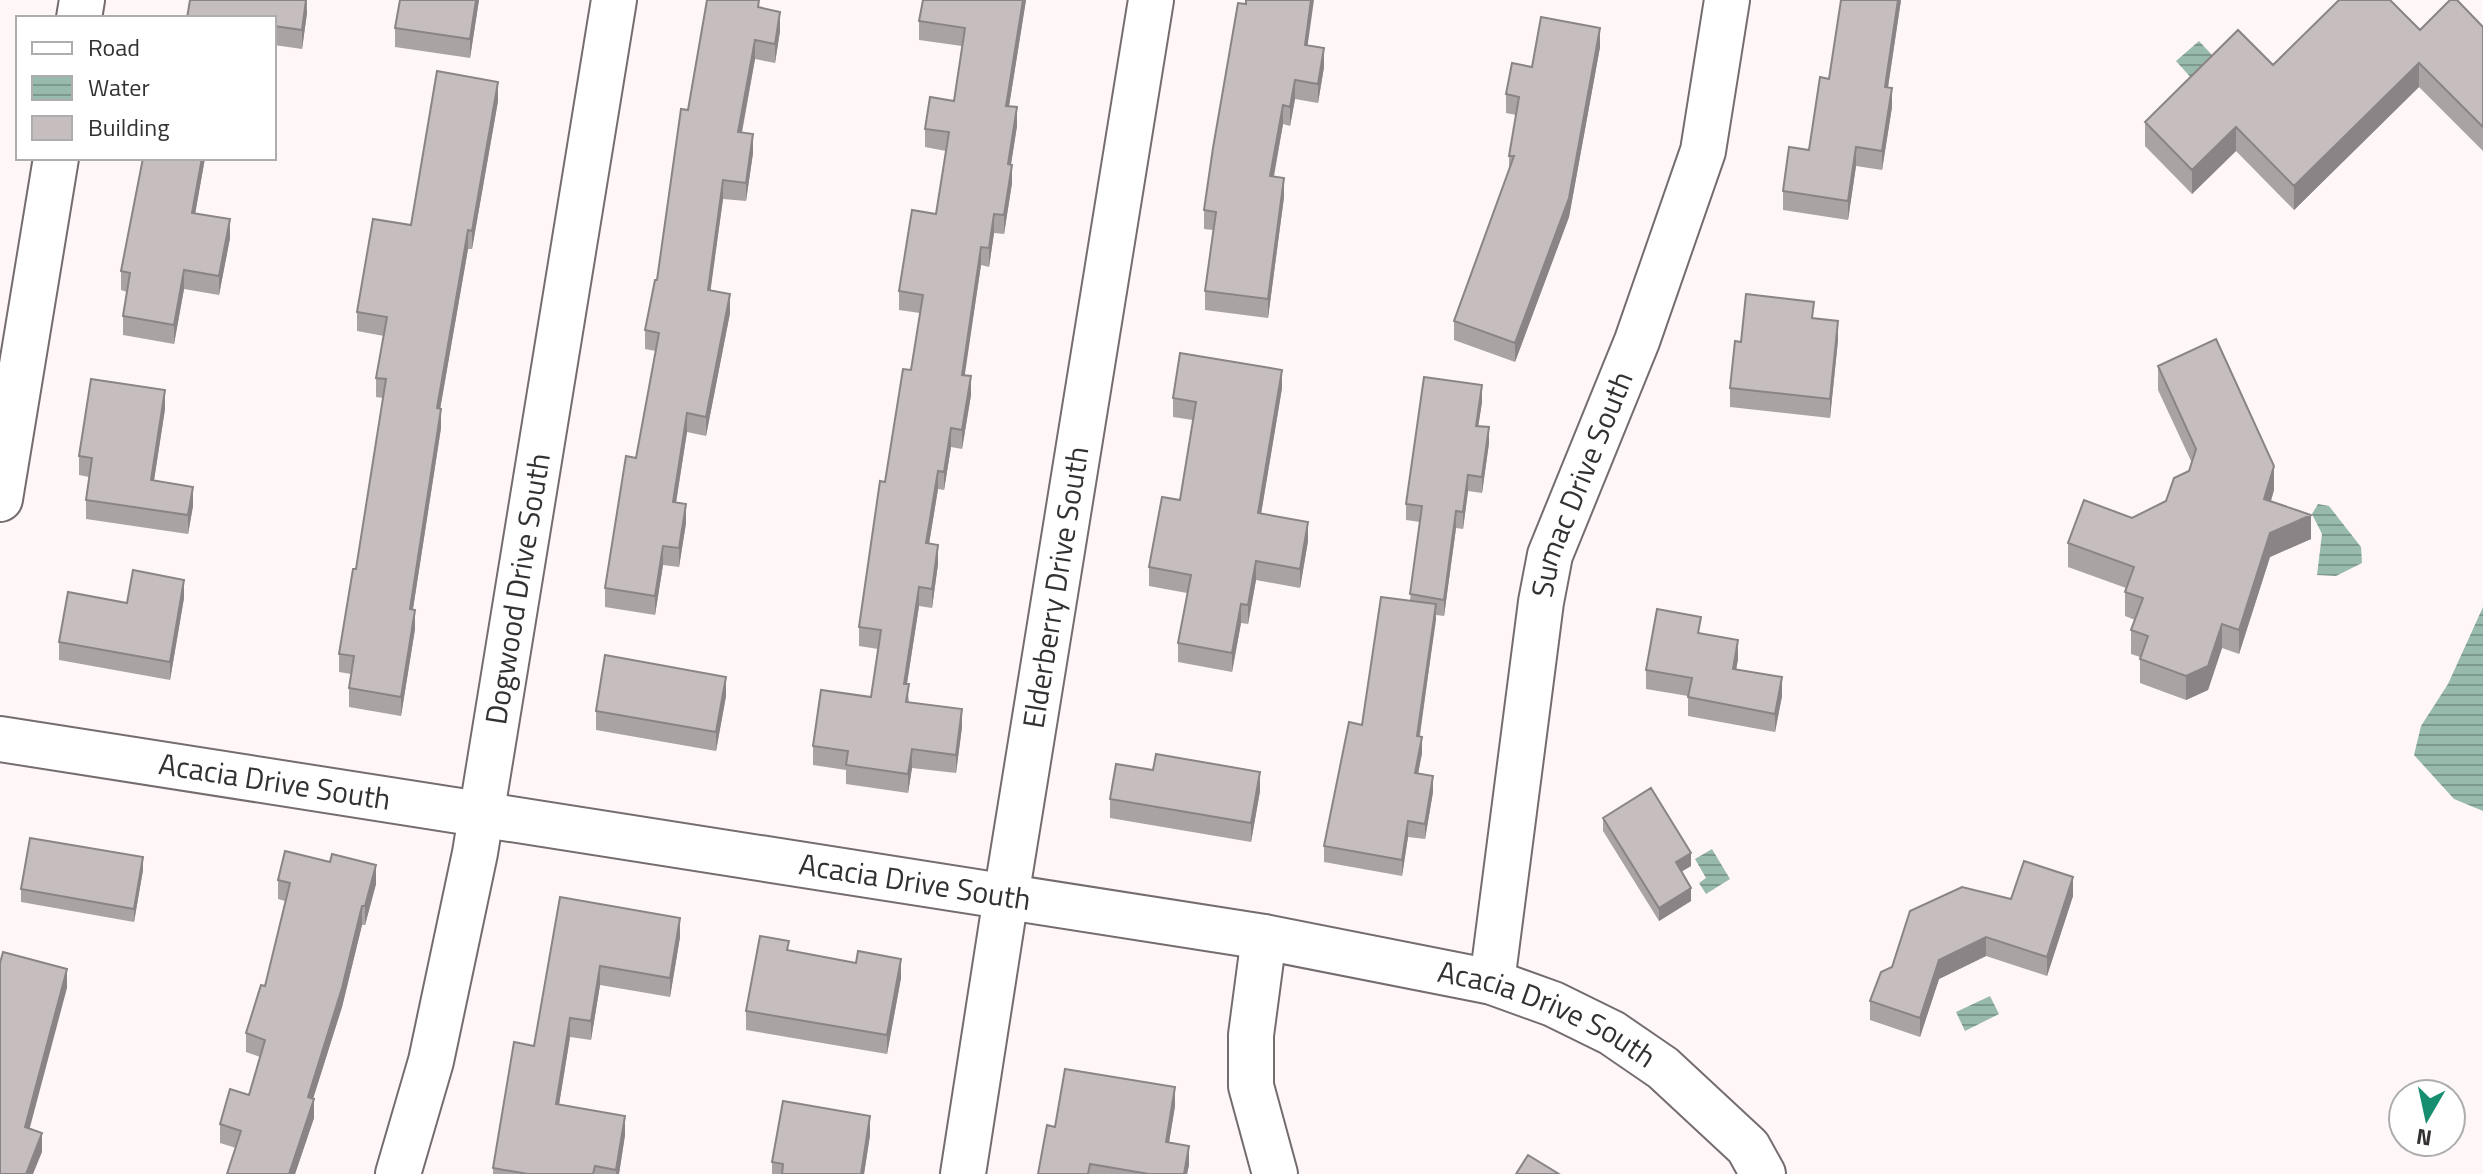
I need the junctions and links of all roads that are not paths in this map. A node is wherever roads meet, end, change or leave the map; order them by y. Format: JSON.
{"nodes":[{"id":1,"x":614,"y":0,"type":"edge"},
{"id":2,"x":1151,"y":0,"type":"edge"},
{"id":3,"x":1727,"y":0,"type":"edge"},
{"id":4,"x":56,"y":160,"type":"edge"},
{"id":5,"x":0,"y":499,"type":"edge"},
{"id":6,"x":0,"y":739,"type":"edge"},
{"id":7,"x":481,"y":816,"type":"junction"},
{"id":8,"x":1006,"y":897,"type":"junction"},
{"id":9,"x":1264,"y":937,"type":"junction"},
{"id":10,"x":1492,"y":982,"type":"junction"},
{"id":11,"x":398,"y":1174,"type":"edge"},
{"id":12,"x":963,"y":1174,"type":"edge"},
{"id":13,"x":1275,"y":1174,"type":"edge"},
{"id":14,"x":1763,"y":1174,"type":"edge"}],
"edges":[{"from":1,"to":7,"type":"street","name":"Dogwood Drive South"},
{"from":2,"to":8,"type":"street","name":"Elderberry Drive South"},
{"from":3,"to":10,"type":"street","name":"Sumac Drive South"},
{"from":4,"to":5,"type":"street"},
{"from":6,"to":7,"type":"street","name":"Acacia Drive South"},
{"from":7,"to":8,"type":"street","name":"Acacia Drive South"},
{"from":7,"to":11,"type":"street","name":"Dogwood Drive South"},
{"from":8,"to":9,"type":"street","name":"Acacia Drive South"},
{"from":8,"to":12,"type":"street","name":"Elderberry Drive South"},
{"from":9,"to":10,"type":"street","name":"Acacia Drive South"},
{"from":9,"to":13,"type":"street"},
{"from":10,"to":14,"type":"street","name":"Acacia Drive South"}]}
